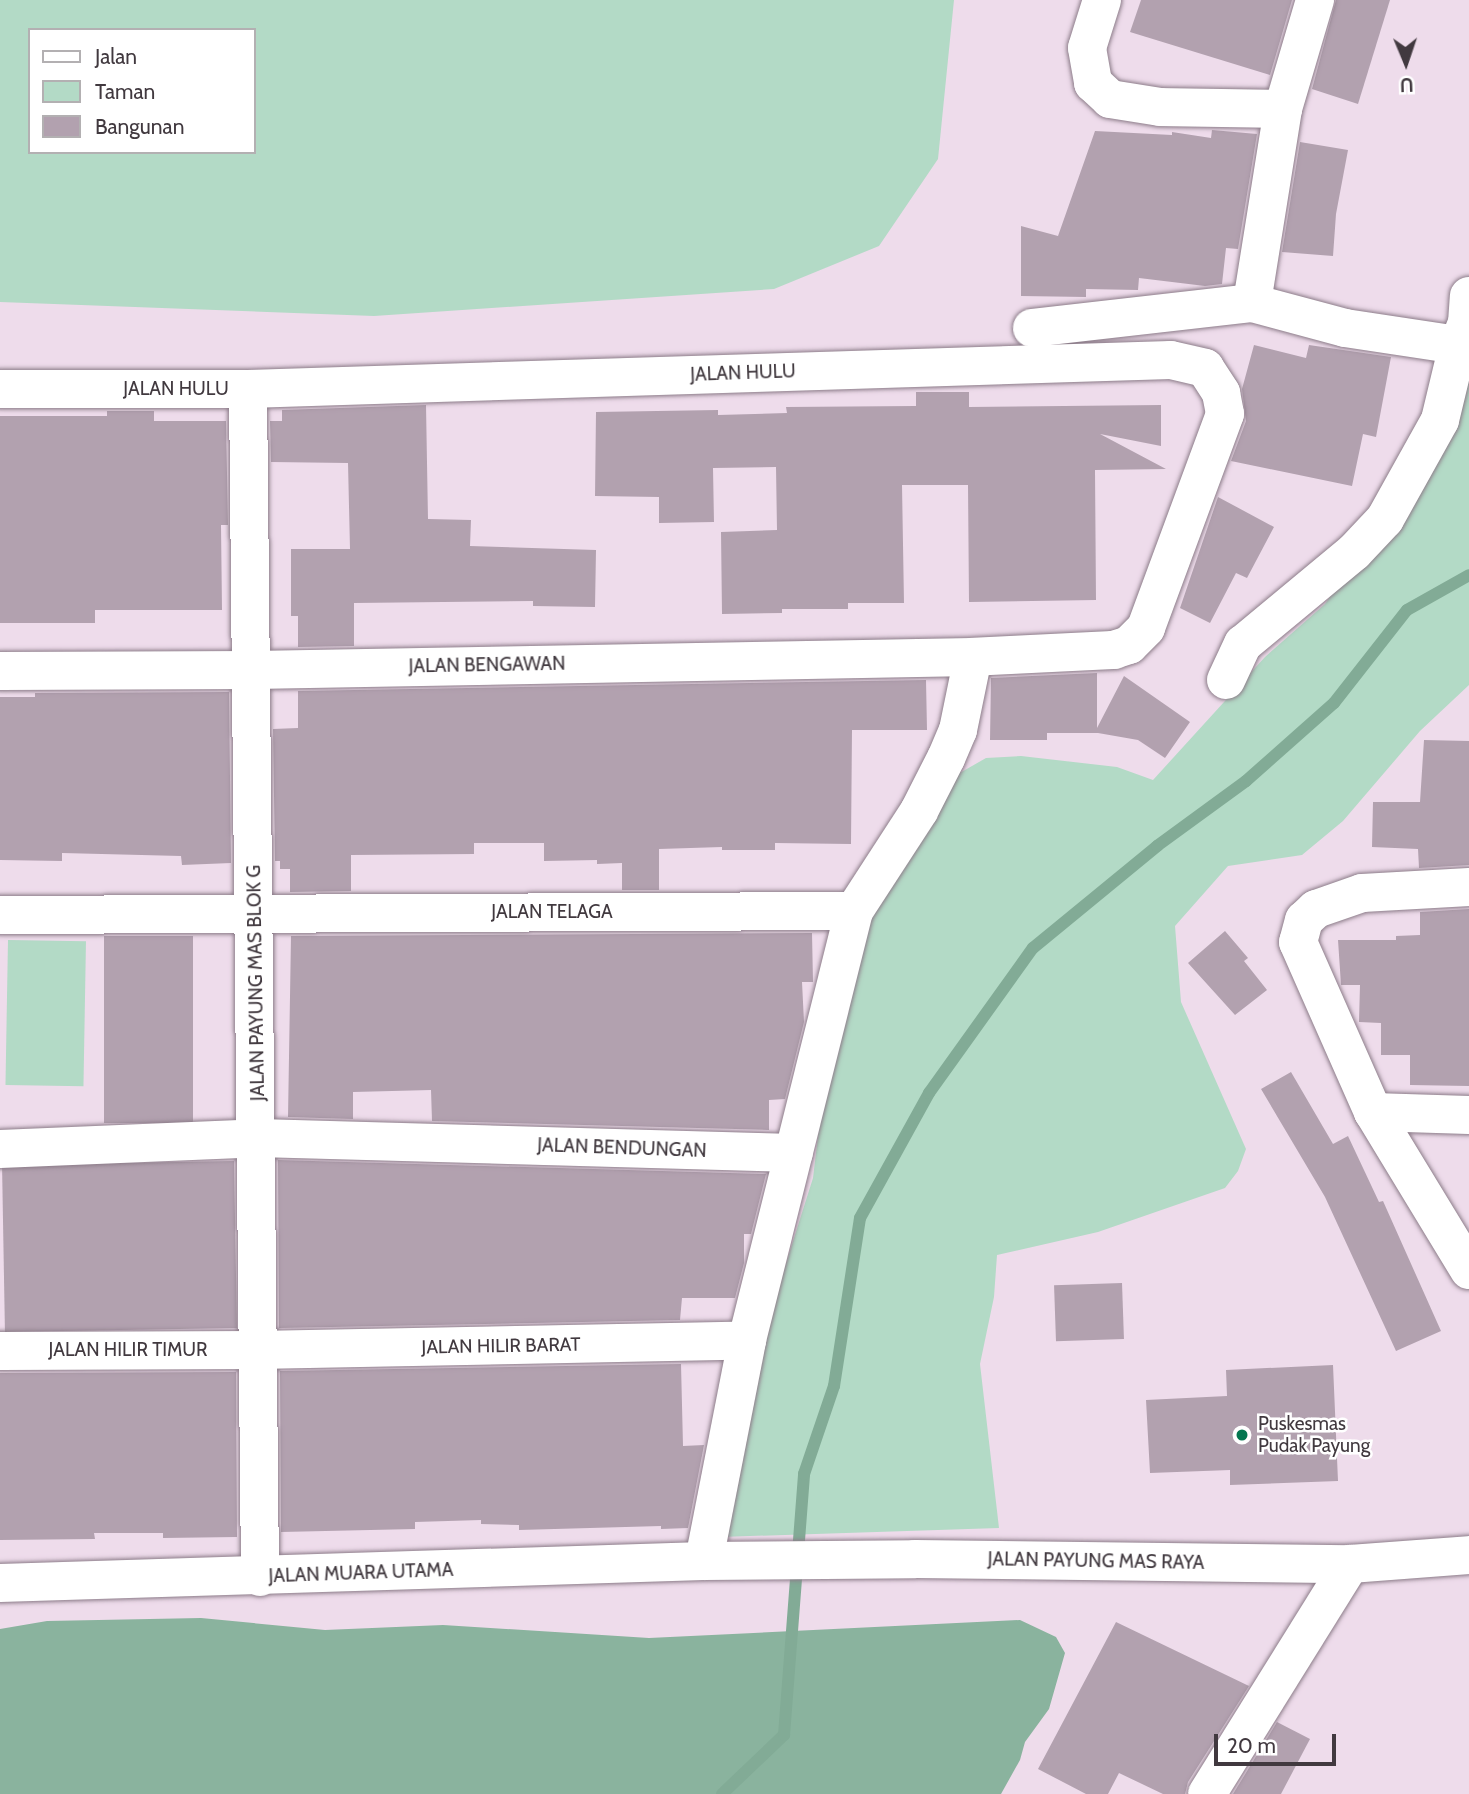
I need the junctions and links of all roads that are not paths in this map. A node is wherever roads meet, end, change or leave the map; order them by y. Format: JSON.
{"nodes":[{"id":1,"x":1101,"y":0,"type":"edge"},
{"id":2,"x":1315,"y":0,"type":"edge"},
{"id":3,"x":1283,"y":109,"type":"junction"},
{"id":4,"x":1469,"y":296,"type":"edge"},
{"id":5,"x":1252,"y":303,"type":"junction"},
{"id":6,"x":1032,"y":328,"type":"dead end"},
{"id":7,"x":1458,"y":345,"type":"junction"},
{"id":8,"x":0,"y":389,"type":"edge"},
{"id":9,"x":248,"y":389,"type":"junction"},
{"id":10,"x":1146,"y":628,"type":"joint"},
{"id":11,"x":973,"y":657,"type":"junction"},
{"id":12,"x":253,"y":670,"type":"junction"},
{"id":13,"x":0,"y":671,"type":"edge"},
{"id":14,"x":1226,"y":680,"type":"dead end"},
{"id":15,"x":1469,"y":887,"type":"edge"},
{"id":16,"x":854,"y":911,"type":"junction"},
{"id":17,"x":254,"y":913,"type":"junction"},
{"id":18,"x":0,"y":915,"type":"edge"},
{"id":19,"x":1373,"y":1112,"type":"junction"},
{"id":20,"x":1469,"y":1115,"type":"edge"},
{"id":21,"x":258,"y":1138,"type":"junction"},
{"id":22,"x":0,"y":1149,"type":"edge"},
{"id":23,"x":793,"y":1153,"type":"junction"},
{"id":24,"x":1469,"y":1270,"type":"edge"},
{"id":25,"x":747,"y":1341,"type":"junction"},
{"id":26,"x":256,"y":1350,"type":"junction"},
{"id":27,"x":0,"y":1351,"type":"edge"},
{"id":28,"x":1469,"y":1555,"type":"edge"},
{"id":29,"x":713,"y":1561,"type":"junction"},
{"id":30,"x":1350,"y":1564,"type":"junction"},
{"id":31,"x":260,"y":1577,"type":"junction"},
{"id":32,"x":0,"y":1583,"type":"edge"},
{"id":33,"x":1207,"y":1794,"type":"edge"}],
"edges":[{"from":1,"to":3,"type":"street"},
{"from":2,"to":3,"type":"street"},
{"from":3,"to":5,"type":"street"},
{"from":4,"to":7,"type":"street"},
{"from":5,"to":6,"type":"street"},
{"from":5,"to":7,"type":"street"},
{"from":7,"to":14,"type":"street"},
{"from":8,"to":9,"type":"street","name":"JALAN HULU"},
{"from":9,"to":10,"type":"street","name":"JALAN HULU"},
{"from":9,"to":12,"type":"street","name":"JALAN PAYUNG MAS BLOK G"},
{"from":10,"to":11,"type":"street","name":"JALAN BENGAWAN"},
{"from":11,"to":12,"type":"street","name":"JALAN BENGAWAN"},
{"from":11,"to":16,"type":"street"},
{"from":12,"to":13,"type":"street","name":"JALAN BENGAWAN"},
{"from":12,"to":17,"type":"street","name":"JALAN PAYUNG MAS BLOK G"},
{"from":15,"to":19,"type":"street"},
{"from":16,"to":17,"type":"street","name":"JALAN TELAGA"},
{"from":16,"to":23,"type":"street"},
{"from":17,"to":18,"type":"street","name":"JALAN TELAGA"},
{"from":17,"to":21,"type":"street","name":"JALAN PAYUNG MAS BLOK G"},
{"from":19,"to":20,"type":"street"},
{"from":19,"to":24,"type":"street"},
{"from":21,"to":22,"type":"street","name":"JALAN BENDUNGAN"},
{"from":21,"to":23,"type":"street","name":"JALAN BENDUNGAN"},
{"from":21,"to":26,"type":"street","name":"JALAN PAYUNG MAS BLOK G"},
{"from":23,"to":25,"type":"street"},
{"from":25,"to":26,"type":"street","name":"JALAN HILIR BARAT"},
{"from":25,"to":29,"type":"street"},
{"from":26,"to":27,"type":"street","name":"JALAN HILIR TIMUR"},
{"from":26,"to":31,"type":"street","name":"JALAN PAYUNG MAS BLOK G"},
{"from":28,"to":30,"type":"street","name":"JALAN PAYUNG MAS RAYA"},
{"from":29,"to":30,"type":"street","name":"JALAN PAYUNG MAS RAYA"},
{"from":29,"to":31,"type":"street","name":"JALAN MUARA UTAMA"},
{"from":30,"to":33,"type":"street"},
{"from":31,"to":32,"type":"street","name":"JALAN MUARA UTAMA"}]}
